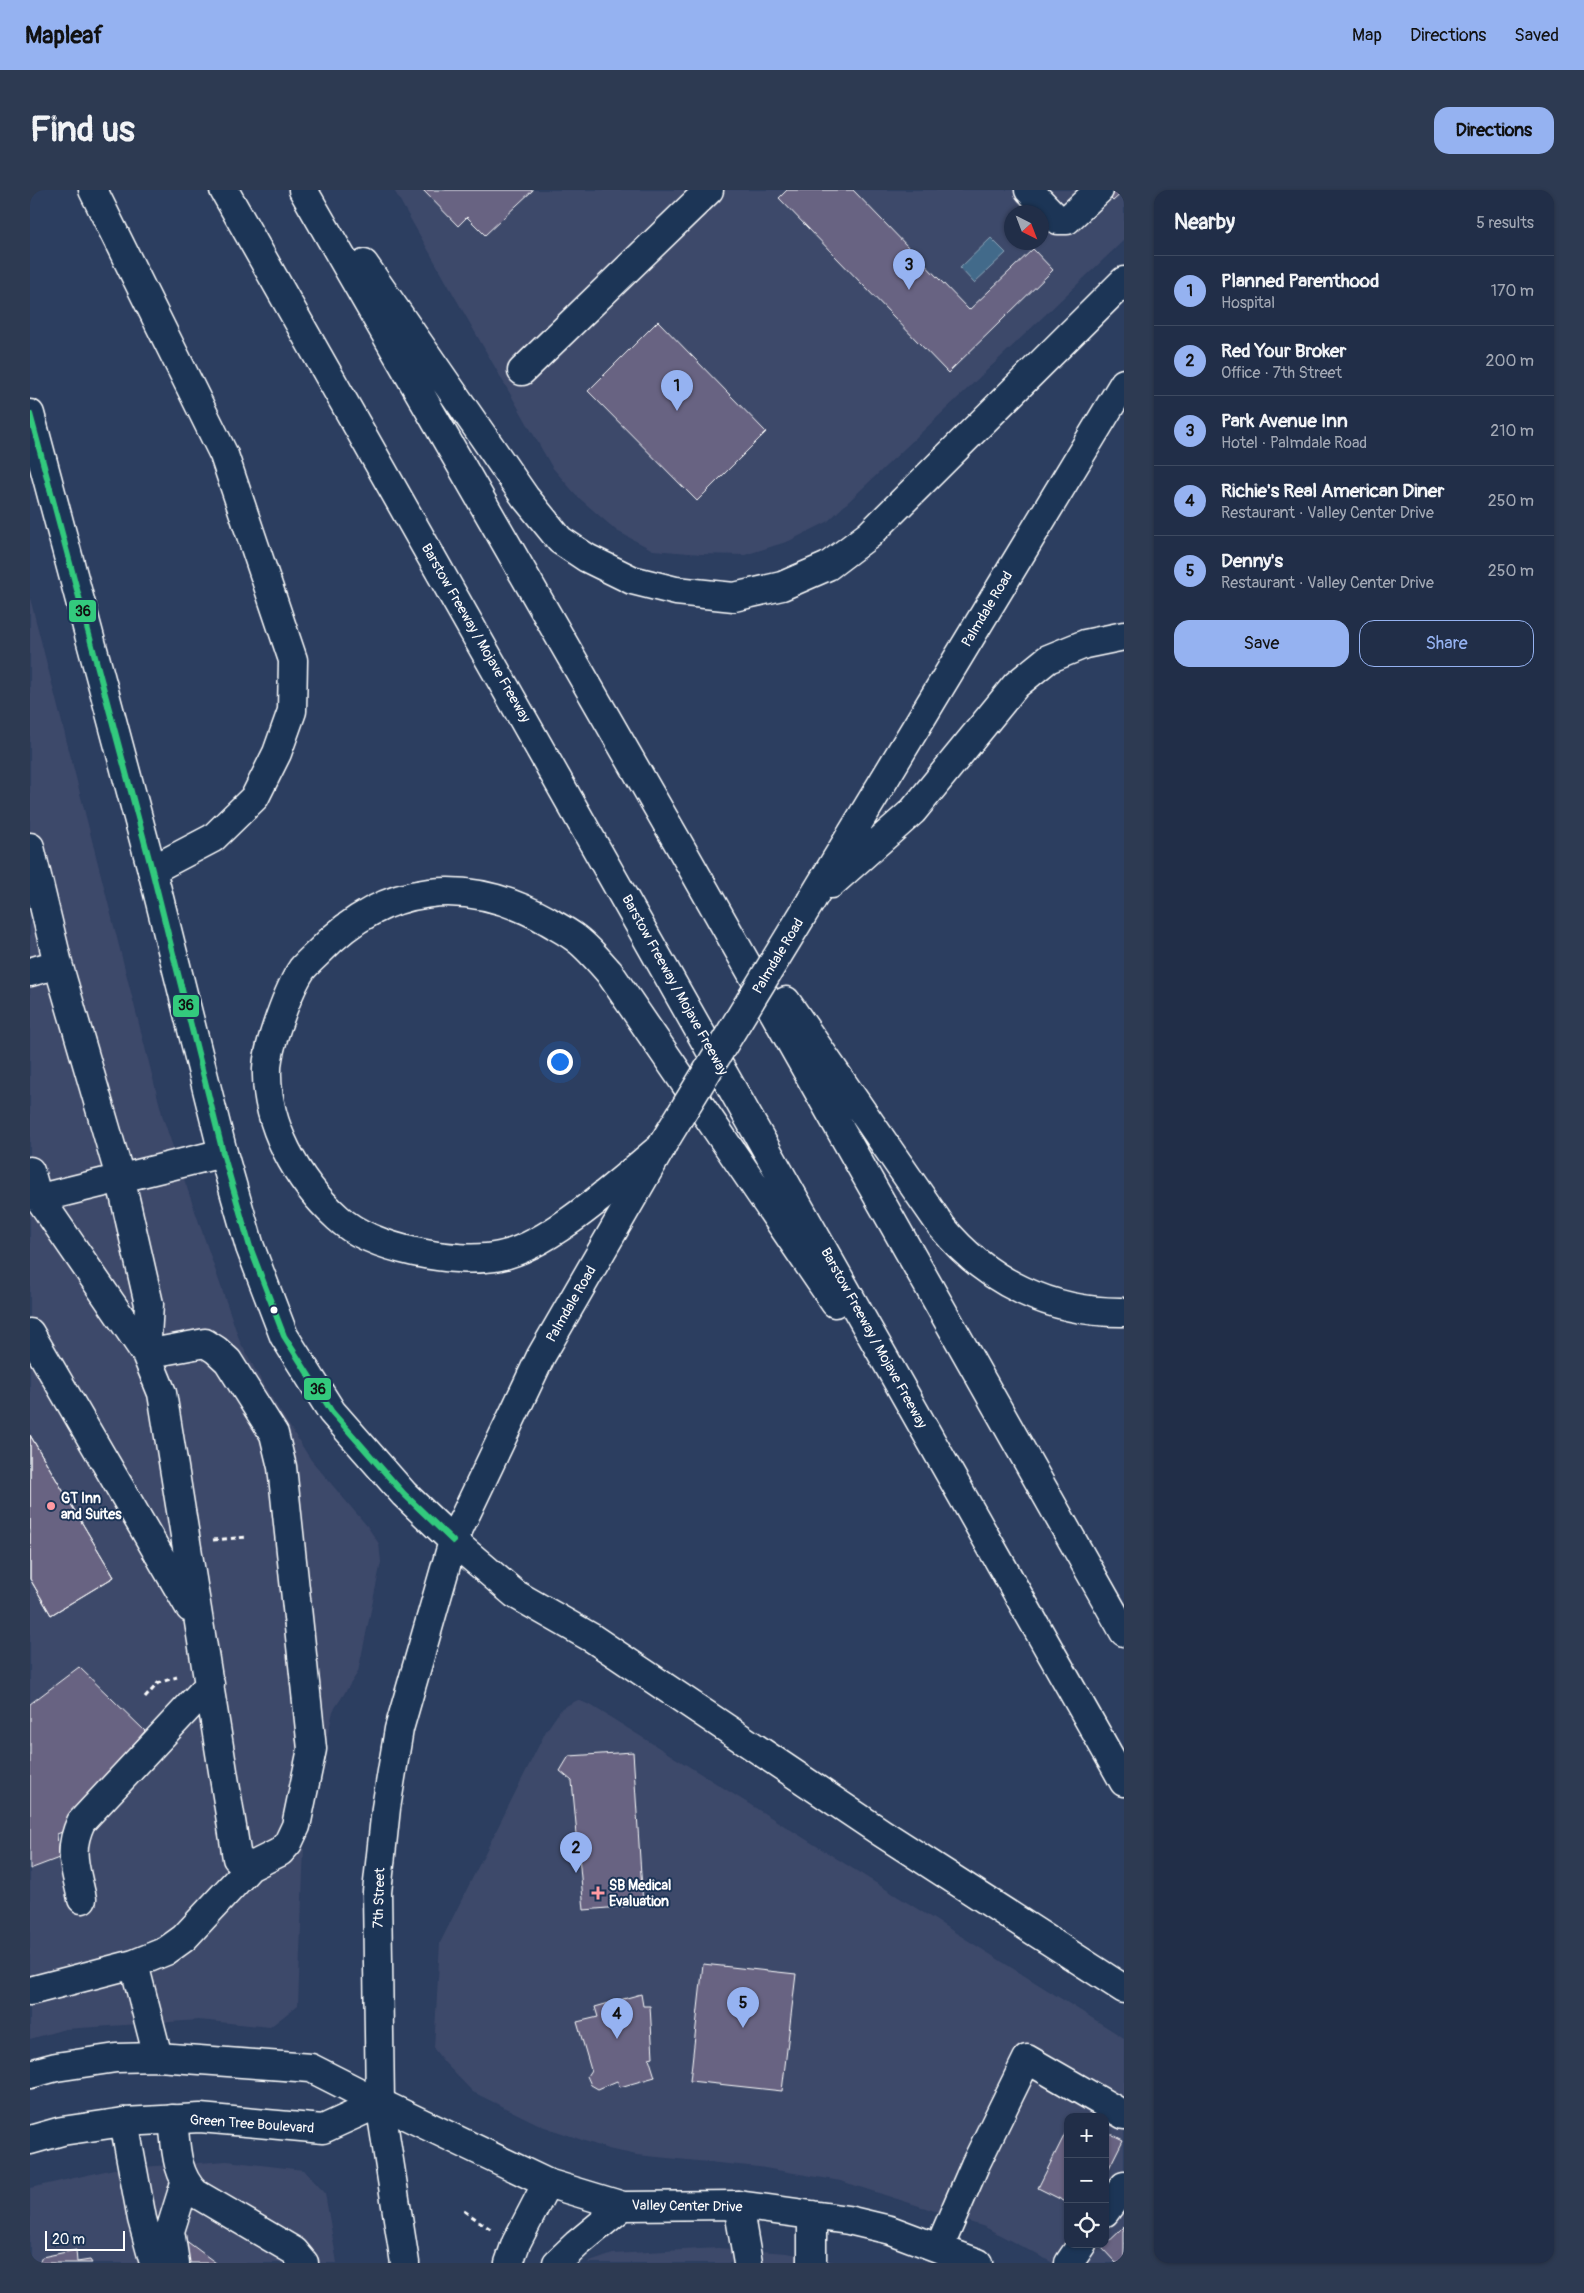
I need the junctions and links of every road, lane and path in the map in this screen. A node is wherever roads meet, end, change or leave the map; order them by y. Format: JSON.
{"nodes":[{"id":1,"x":93,"y":190,"type":"edge"},
{"id":2,"x":224,"y":190,"type":"edge"},
{"id":3,"x":303,"y":190,"type":"edge"},
{"id":4,"x":314,"y":190,"type":"edge"},
{"id":5,"x":709,"y":190,"type":"edge"},
{"id":6,"x":1029,"y":190,"type":"edge"},
{"id":7,"x":1099,"y":190,"type":"edge"},
{"id":8,"x":1124,"y":281,"type":"edge"},
{"id":9,"x":522,"y":371,"type":"dead end"},
{"id":10,"x":1124,"y":383,"type":"edge"},
{"id":11,"x":30,"y":414,"type":"edge"},
{"id":12,"x":1114,"y":420,"type":"edge"},
{"id":13,"x":1124,"y":636,"type":"edge"},
{"id":14,"x":30,"y":847,"type":"edge"},
{"id":15,"x":685,"y":855,"type":"junction"},
{"id":16,"x":152,"y":870,"type":"junction"},
{"id":17,"x":811,"y":901,"type":"junction"},
{"id":18,"x":58,"y":964,"type":"junction"},
{"id":19,"x":30,"y":972,"type":"edge"},
{"id":20,"x":661,"y":1147,"type":"junction"},
{"id":21,"x":223,"y":1153,"type":"junction"},
{"id":22,"x":120,"y":1177,"type":"junction"},
{"id":23,"x":32,"y":1187,"type":"edge"},
{"id":24,"x":1124,"y":1312,"type":"edge"},
{"id":25,"x":30,"y":1333,"type":"edge"},
{"id":26,"x":146,"y":1354,"type":"junction"},
{"id":27,"x":941,"y":1458,"type":"junction"},
{"id":28,"x":247,"y":1537,"type":"dead end"},
{"id":29,"x":225,"y":1538,"type":"dead end"},
{"id":30,"x":453,"y":1541,"type":"junction"},
{"id":31,"x":199,"y":1623,"type":"junction"},
{"id":32,"x":1124,"y":1632,"type":"edge"},
{"id":33,"x":158,"y":1683,"type":"dead end"},
{"id":34,"x":210,"y":1684,"type":"junction"},
{"id":35,"x":145,"y":1698,"type":"dead end"},
{"id":36,"x":1124,"y":1782,"type":"edge"},
{"id":37,"x":250,"y":1867,"type":"junction"},
{"id":38,"x":82,"y":1899,"type":"dead end"},
{"id":39,"x":134,"y":1964,"type":"junction"},
{"id":40,"x":1124,"y":1989,"type":"edge"},
{"id":41,"x":30,"y":1991,"type":"edge"},
{"id":42,"x":158,"y":2057,"type":"junction"},
{"id":43,"x":30,"y":2074,"type":"edge"},
{"id":44,"x":380,"y":2103,"type":"junction"},
{"id":45,"x":1124,"y":2115,"type":"edge"},
{"id":46,"x":173,"y":2119,"type":"junction"},
{"id":47,"x":124,"y":2122,"type":"junction"},
{"id":48,"x":30,"y":2140,"type":"edge"},
{"id":49,"x":547,"y":2182,"type":"junction"},
{"id":50,"x":184,"y":2183,"type":"junction"},
{"id":51,"x":1124,"y":2186,"type":"edge"},
{"id":52,"x":624,"y":2206,"type":"junction"},
{"id":53,"x":738,"y":2206,"type":"junction"},
{"id":54,"x":1109,"y":2207,"type":"edge"},
{"id":55,"x":464,"y":2211,"type":"dead end"},
{"id":56,"x":812,"y":2215,"type":"junction"},
{"id":57,"x":498,"y":2234,"type":"dead end"},
{"id":58,"x":938,"y":2248,"type":"junction"},
{"id":59,"x":1079,"y":2248,"type":"edge"},
{"id":60,"x":154,"y":2263,"type":"edge"},
{"id":61,"x":175,"y":2263,"type":"edge"},
{"id":62,"x":304,"y":2263,"type":"edge"},
{"id":63,"x":405,"y":2263,"type":"edge"},
{"id":64,"x":509,"y":2263,"type":"edge"},
{"id":65,"x":557,"y":2263,"type":"edge"},
{"id":66,"x":748,"y":2263,"type":"edge"},
{"id":67,"x":812,"y":2263,"type":"edge"},
{"id":68,"x":978,"y":2263,"type":"edge"},
{"id":69,"x":1069,"y":2263,"type":"edge"}],
"edges":[{"from":1,"to":16,"type":"main road"},
{"from":2,"to":27,"type":"main road","name":"Barstow Freeway / Mojave Freeway"},
{"from":3,"to":15,"type":"main road"},
{"from":4,"to":8,"type":"main road"},
{"from":5,"to":9,"type":"main road"},
{"from":6,"to":7,"type":"main road"},
{"from":10,"to":12,"type":"main road","name":"Palmdale Road"},
{"from":11,"to":16,"type":"main road"},
{"from":12,"to":17,"type":"main road","name":"Palmdale Road"},
{"from":13,"to":17,"type":"main road"},
{"from":14,"to":18,"type":"main road"},
{"from":15,"to":24,"type":"main road"},
{"from":15,"to":32,"type":"main road"},
{"from":16,"to":21,"type":"main road"},
{"from":17,"to":20,"type":"main road","name":"Palmdale Road","bridge":true},
{"from":18,"to":19,"type":"main road"},
{"from":18,"to":22,"type":"main road"},
{"from":20,"to":27,"type":"main road"},
{"from":20,"to":30,"type":"main road","name":"Palmdale Road"},
{"from":21,"to":22,"type":"main road"},
{"from":21,"to":30,"type":"main road"},
{"from":22,"to":23,"type":"main road"},
{"from":22,"to":26,"type":"main road"},
{"from":23,"to":26,"type":"main road"},
{"from":25,"to":31,"type":"main road"},
{"from":26,"to":31,"type":"main road"},
{"from":26,"to":37,"type":"main road"},
{"from":27,"to":36,"type":"main road","name":"Barstow Freeway / Mojave Freeway"},
{"from":28,"to":29,"type":"path"},
{"from":30,"to":40,"type":"main road"},
{"from":30,"to":44,"type":"main road","name":"7th Street"},
{"from":31,"to":34,"type":"main road"},
{"from":33,"to":35,"type":"path"},
{"from":34,"to":37,"type":"main road"},
{"from":34,"to":38,"type":"main road"},
{"from":37,"to":39,"type":"main road"},
{"from":39,"to":41,"type":"main road"},
{"from":39,"to":42,"type":"main road"},
{"from":42,"to":43,"type":"main road"},
{"from":42,"to":44,"type":"main road"},
{"from":44,"to":46,"type":"main road","name":"Green Tree Boulevard"},
{"from":44,"to":49,"type":"main road","name":"Valley Center Drive"},
{"from":44,"to":63,"type":"main road","name":"7th Street"},
{"from":45,"to":58,"type":"main road"},
{"from":46,"to":47,"type":"main road","name":"Green Tree Boulevard"},
{"from":46,"to":50,"type":"main road"},
{"from":47,"to":48,"type":"main road","name":"Green Tree Boulevard"},
{"from":47,"to":60,"type":"main road"},
{"from":49,"to":52,"type":"main road","name":"Valley Center Drive"},
{"from":49,"to":64,"type":"main road"},
{"from":50,"to":61,"type":"main road"},
{"from":50,"to":62,"type":"main road"},
{"from":51,"to":54,"type":"main road"},
{"from":52,"to":53,"type":"main road","name":"Valley Center Drive"},
{"from":52,"to":65,"type":"main road"},
{"from":53,"to":56,"type":"main road","name":"Valley Center Drive"},
{"from":53,"to":66,"type":"main road"},
{"from":55,"to":57,"type":"path"},
{"from":56,"to":58,"type":"main road","name":"Valley Center Drive"},
{"from":56,"to":67,"type":"main road"},
{"from":58,"to":68,"type":"main road","name":"Valley Center Drive"},
{"from":59,"to":69,"type":"main road"}]}
